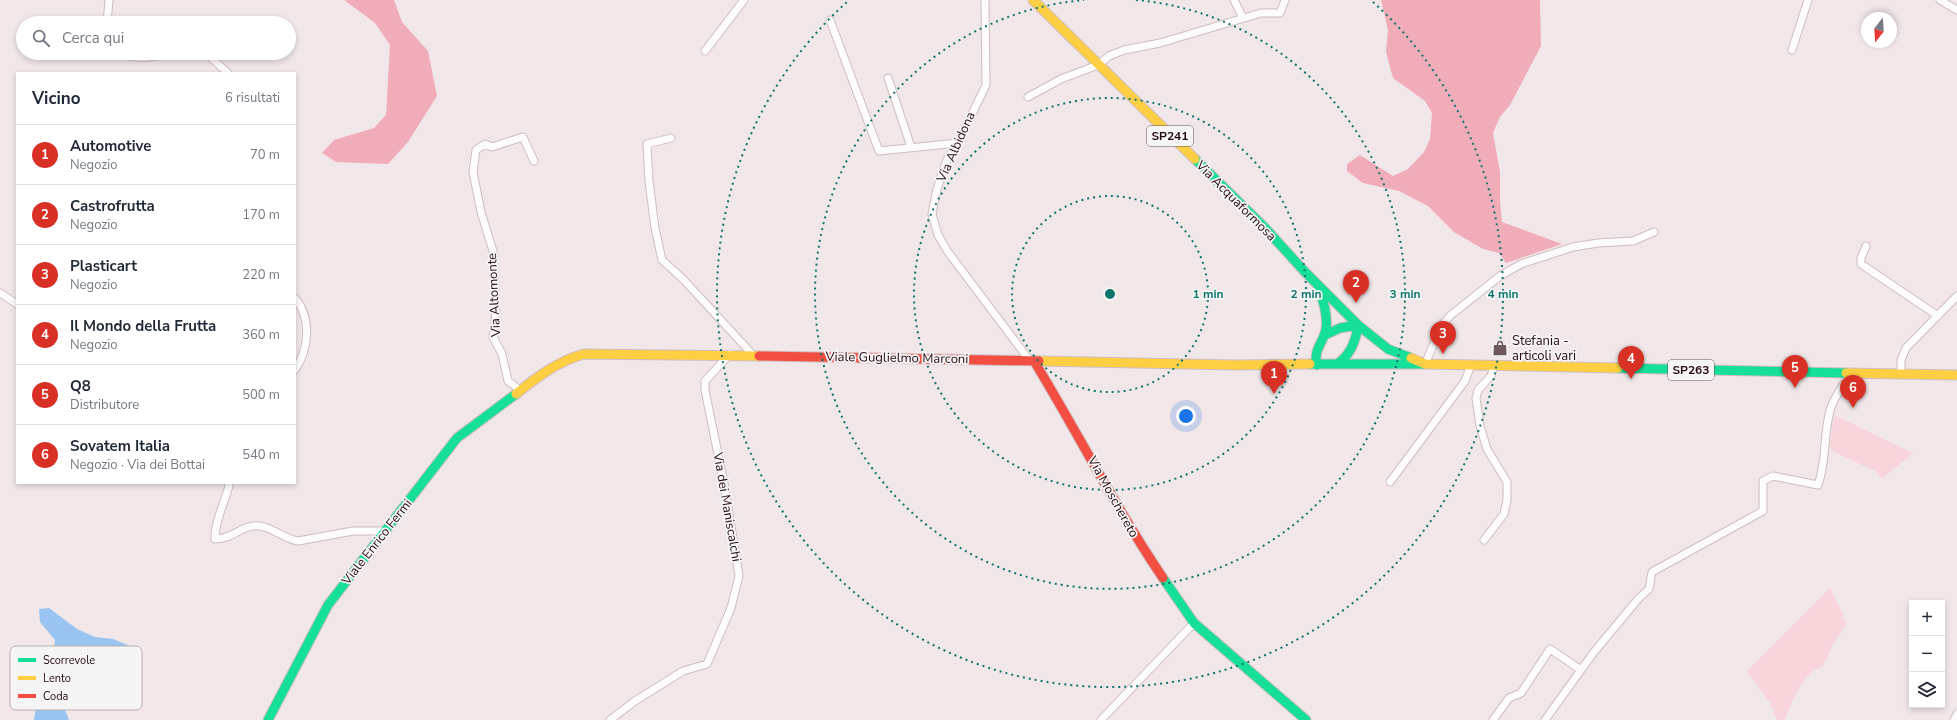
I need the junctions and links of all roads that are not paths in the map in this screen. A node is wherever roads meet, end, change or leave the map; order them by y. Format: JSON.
{"nodes":[{"id":1,"x":109,"y":0,"type":"edge"},
{"id":2,"x":744,"y":0,"type":"edge"},
{"id":3,"x":984,"y":0,"type":"edge"},
{"id":4,"x":1033,"y":0,"type":"edge"},
{"id":5,"x":1234,"y":0,"type":"edge"},
{"id":6,"x":1285,"y":0,"type":"edge"},
{"id":7,"x":1808,"y":0,"type":"edge"},
{"id":8,"x":1940,"y":0,"type":"edge"},
{"id":9,"x":1957,"y":10,"type":"edge"},
{"id":10,"x":107,"y":16,"type":"edge"},
{"id":11,"x":1243,"y":18,"type":"junction"},
{"id":12,"x":830,"y":20,"type":"dead end"},
{"id":13,"x":705,"y":50,"type":"dead end"},
{"id":14,"x":1792,"y":50,"type":"dead end"},
{"id":15,"x":213,"y":60,"type":"edge"},
{"id":16,"x":1098,"y":65,"type":"junction"},
{"id":17,"x":227,"y":72,"type":"edge"},
{"id":18,"x":888,"y":78,"type":"dead end"},
{"id":19,"x":1028,"y":97,"type":"dead end"},
{"id":20,"x":671,"y":138,"type":"dead end"},
{"id":21,"x":958,"y":143,"type":"junction"},
{"id":22,"x":911,"y":147,"type":"junction"},
{"id":23,"x":534,"y":160,"type":"dead end"},
{"id":24,"x":1654,"y":232,"type":"dead end"},
{"id":25,"x":1866,"y":246,"type":"dead end"},
{"id":26,"x":1318,"y":286,"type":"junction"},
{"id":27,"x":0,"y":293,"type":"edge"},
{"id":28,"x":1957,"y":296,"type":"edge"},
{"id":29,"x":296,"y":300,"type":"edge"},
{"id":30,"x":16,"y":303,"type":"edge"},
{"id":31,"x":1938,"y":316,"type":"junction"},
{"id":32,"x":1358,"y":326,"type":"junction"},
{"id":33,"x":1325,"y":335,"type":"junction"},
{"id":34,"x":1316,"y":353,"type":"junction"},
{"id":35,"x":730,"y":354,"type":"junction"},
{"id":36,"x":753,"y":355,"type":"junction"},
{"id":37,"x":1032,"y":361,"type":"junction"},
{"id":38,"x":1284,"y":364,"type":"junction"},
{"id":39,"x":1337,"y":364,"type":"junction"},
{"id":40,"x":1425,"y":364,"type":"junction"},
{"id":41,"x":1317,"y":365,"type":"junction"},
{"id":42,"x":1471,"y":365,"type":"junction"},
{"id":43,"x":1494,"y":366,"type":"junction"},
{"id":44,"x":296,"y":368,"type":"edge"},
{"id":45,"x":1851,"y":373,"type":"junction"},
{"id":46,"x":1901,"y":373,"type":"junction"},
{"id":47,"x":1957,"y":375,"type":"edge"},
{"id":48,"x":520,"y":390,"type":"junction"},
{"id":49,"x":1390,"y":482,"type":"dead end"},
{"id":50,"x":230,"y":484,"type":"edge"},
{"id":51,"x":385,"y":531,"type":"junction"},
{"id":52,"x":1484,"y":540,"type":"dead end"},
{"id":53,"x":1196,"y":626,"type":"junction"},
{"id":54,"x":1581,"y":670,"type":"junction"},
{"id":55,"x":1957,"y":714,"type":"edge"},
{"id":56,"x":268,"y":720,"type":"edge"},
{"id":57,"x":610,"y":720,"type":"edge"},
{"id":58,"x":1101,"y":720,"type":"edge"},
{"id":59,"x":1306,"y":720,"type":"edge"},
{"id":60,"x":1493,"y":720,"type":"edge"},
{"id":61,"x":1545,"y":720,"type":"edge"},
{"id":62,"x":1954,"y":720,"type":"edge"}],
"edges":[{"from":1,"to":10,"type":"street"},
{"from":2,"to":13,"type":"street"},
{"from":3,"to":21,"type":"street","name":"Via Albidona"},
{"from":4,"to":16,"type":"main road","name":"Via Acquaformosa","number":"SP241"},
{"from":5,"to":11,"type":"street"},
{"from":6,"to":11,"type":"street"},
{"from":7,"to":14,"type":"street"},
{"from":8,"to":9,"type":"street"},
{"from":11,"to":16,"type":"street"},
{"from":12,"to":22,"type":"street"},
{"from":15,"to":17,"type":"street"},
{"from":16,"to":19,"type":"street"},
{"from":16,"to":26,"type":"main road","name":"Via Acquaformosa","number":"SP241"},
{"from":18,"to":22,"type":"street"},
{"from":20,"to":36,"type":"street"},
{"from":21,"to":22,"type":"street"},
{"from":21,"to":37,"type":"street","name":"Via Albidona"},
{"from":23,"to":48,"type":"street","name":"Via Altomonte"},
{"from":24,"to":40,"type":"street"},
{"from":25,"to":31,"type":"street"},
{"from":26,"to":32,"type":"main road","number":"SP241"},
{"from":26,"to":33,"type":"main road"},
{"from":27,"to":30,"type":"street"},
{"from":28,"to":31,"type":"street"},
{"from":29,"to":44,"type":"street"},
{"from":31,"to":46,"type":"street"},
{"from":32,"to":33,"type":"main road"},
{"from":32,"to":39,"type":"main road"},
{"from":32,"to":40,"type":"main road","number":"SP241"},
{"from":33,"to":34,"type":"main road"},
{"from":34,"to":38,"type":"main road","number":"SP263"},
{"from":34,"to":41,"type":"main road"},
{"from":35,"to":36,"type":"main road","name":"Viale Guglielmo Marconi","number":"SP263"},
{"from":35,"to":48,"type":"main road","name":"Viale Guglielmo Marconi","number":"SP263"},
{"from":35,"to":57,"type":"street","name":"Via dei Maniscalchi"},
{"from":36,"to":37,"type":"main road","name":"Viale Guglielmo Marconi","number":"SP263"},
{"from":37,"to":38,"type":"main road","name":"Viale Guglielmo Marconi","number":"SP263"},
{"from":37,"to":53,"type":"main road","name":"Via Moschereto"},
{"from":38,"to":41,"type":"main road","number":"SP263"},
{"from":39,"to":40,"type":"main road","number":"SP263"},
{"from":39,"to":41,"type":"main road","number":"SP263"},
{"from":40,"to":42,"type":"main road","number":"SP263"},
{"from":42,"to":43,"type":"main road","number":"SP263"},
{"from":42,"to":49,"type":"street"},
{"from":43,"to":45,"type":"main road","number":"SP263"},
{"from":43,"to":52,"type":"street"},
{"from":45,"to":46,"type":"main road","number":"SP263"},
{"from":45,"to":54,"type":"street"},
{"from":46,"to":47,"type":"main road","number":"SP263"},
{"from":48,"to":51,"type":"main road","name":"Viale Enrico Fermi","number":"SP263"},
{"from":50,"to":51,"type":"street"},
{"from":51,"to":56,"type":"main road","name":"Viale Enrico Fermi","number":"SP263"},
{"from":53,"to":58,"type":"street"},
{"from":53,"to":59,"type":"main road","name":"Via Moschereto"},
{"from":54,"to":60,"type":"street"},
{"from":54,"to":61,"type":"street"},
{"from":55,"to":62,"type":"street"}]}
